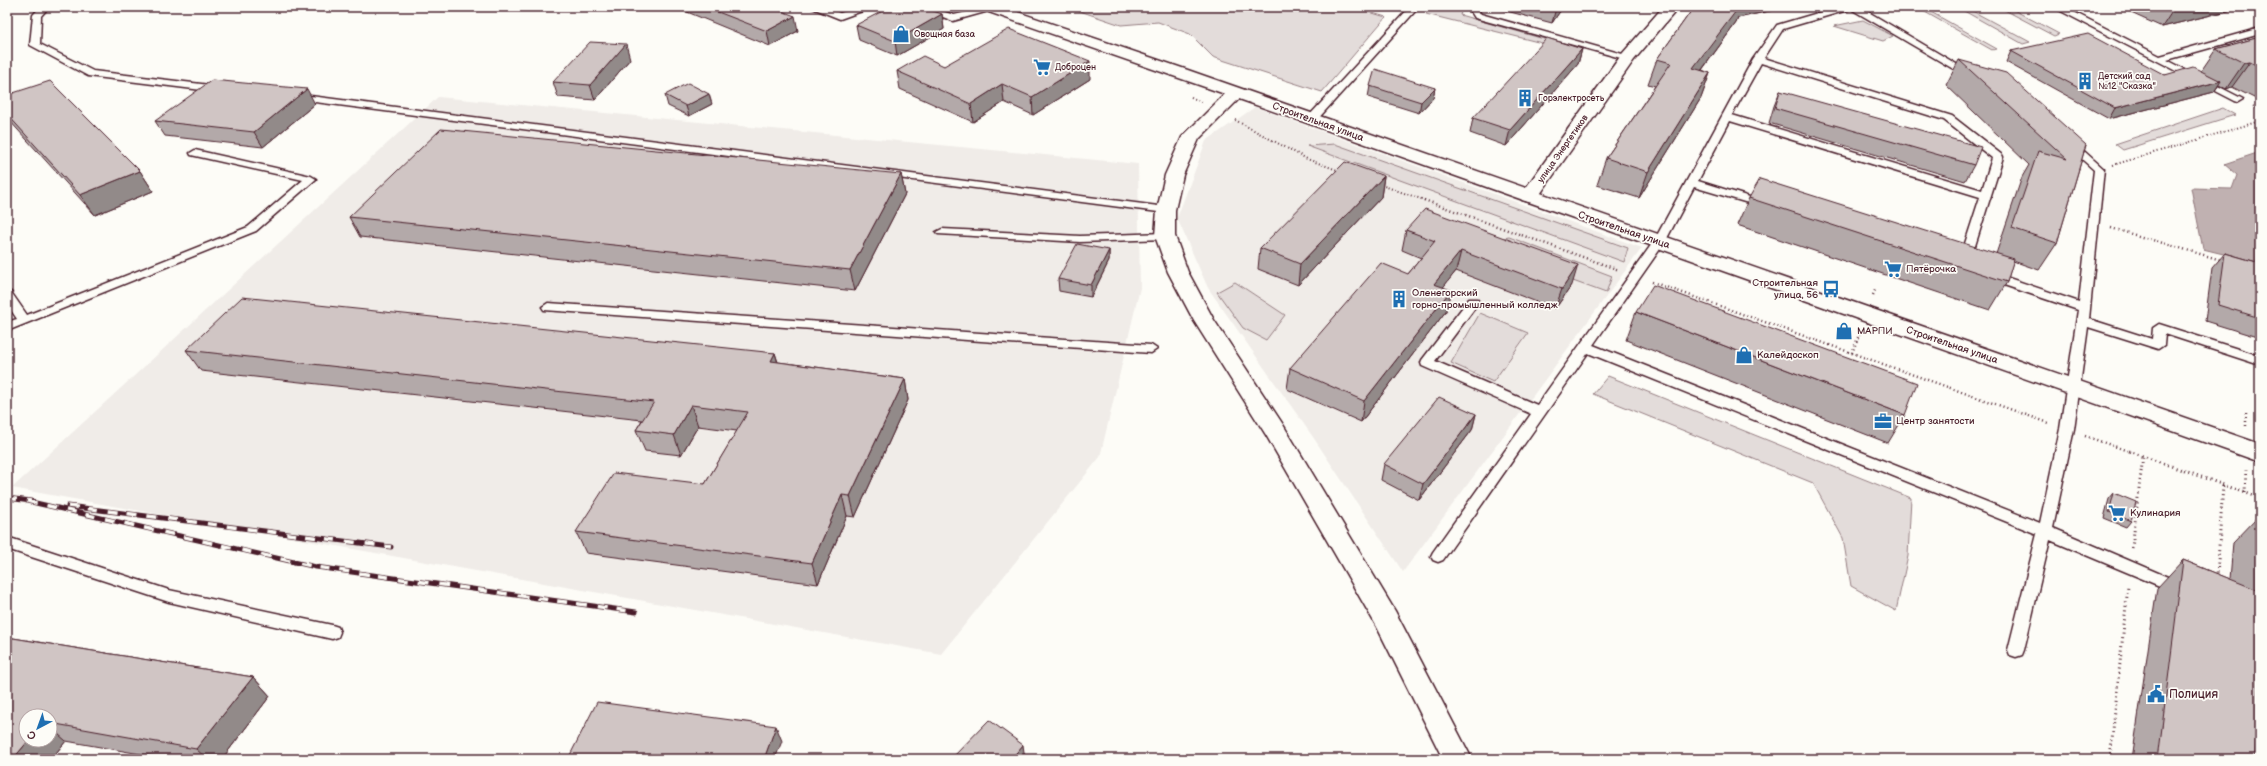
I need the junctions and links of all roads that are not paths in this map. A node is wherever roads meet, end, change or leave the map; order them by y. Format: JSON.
{"nodes":[{"id":1,"x":45,"y":7,"type":"edge"},
{"id":2,"x":814,"y":7,"type":"edge"},
{"id":3,"x":869,"y":7,"type":"edge"},
{"id":4,"x":922,"y":7,"type":"edge"},
{"id":5,"x":1415,"y":7,"type":"edge"},
{"id":6,"x":1472,"y":7,"type":"edge"},
{"id":7,"x":1671,"y":7,"type":"edge"},
{"id":8,"x":1848,"y":7,"type":"edge"},
{"id":9,"x":1854,"y":7,"type":"edge"},
{"id":10,"x":2074,"y":7,"type":"edge"},
{"id":11,"x":990,"y":8,"type":"edge"},
{"id":12,"x":2060,"y":8,"type":"edge"},
{"id":13,"x":2260,"y":31,"type":"edge"},
{"id":14,"x":1628,"y":57,"type":"junction"},
{"id":15,"x":1758,"y":59,"type":"junction"},
{"id":16,"x":2159,"y":59,"type":"junction"},
{"id":17,"x":1977,"y":80,"type":"edge"},
{"id":18,"x":230,"y":90,"type":"edge"},
{"id":19,"x":1236,"y":92,"type":"junction"},
{"id":20,"x":284,"y":96,"type":"edge"},
{"id":21,"x":2238,"y":99,"type":"dead end"},
{"id":22,"x":1727,"y":117,"type":"junction"},
{"id":23,"x":1310,"y":120,"type":"junction"},
{"id":24,"x":2060,"y":136,"type":"edge"},
{"id":25,"x":195,"y":153,"type":"dead end"},
{"id":26,"x":1692,"y":182,"type":"junction"},
{"id":27,"x":1986,"y":195,"type":"junction"},
{"id":28,"x":1530,"y":196,"type":"junction"},
{"id":29,"x":1775,"y":208,"type":"edge"},
{"id":30,"x":1166,"y":210,"type":"junction"},
{"id":31,"x":942,"y":232,"type":"dead end"},
{"id":32,"x":1165,"y":236,"type":"junction"},
{"id":33,"x":1659,"y":242,"type":"junction"},
{"id":34,"x":7,"y":295,"type":"edge"},
{"id":35,"x":1473,"y":302,"type":"dead end"},
{"id":36,"x":548,"y":307,"type":"dead end"},
{"id":37,"x":2083,"y":314,"type":"junction"},
{"id":38,"x":24,"y":320,"type":"junction"},
{"id":39,"x":7,"y":327,"type":"edge"},
{"id":40,"x":1586,"y":347,"type":"junction"},
{"id":41,"x":1151,"y":349,"type":"dead end"},
{"id":42,"x":2260,"y":362,"type":"edge"},
{"id":43,"x":2073,"y":387,"type":"junction"},
{"id":44,"x":1540,"y":412,"type":"junction"},
{"id":45,"x":2260,"y":453,"type":"edge"},
{"id":46,"x":2045,"y":531,"type":"junction"},
{"id":47,"x":7,"y":542,"type":"edge"},
{"id":48,"x":1438,"y":556,"type":"dead end"},
{"id":49,"x":2187,"y":591,"type":"edge"},
{"id":50,"x":332,"y":632,"type":"dead end"},
{"id":51,"x":2016,"y":650,"type":"dead end"},
{"id":52,"x":1458,"y":759,"type":"edge"}],
"edges":[{"from":1,"to":18,"type":"lane"},
{"from":2,"to":3,"type":"lane"},
{"from":4,"to":11,"type":"lane"},
{"from":5,"to":23,"type":"lane"},
{"from":6,"to":14,"type":"lane"},
{"from":7,"to":14,"type":"street","name":"улица Энергетиков"},
{"from":8,"to":15,"type":"lane"},
{"from":9,"to":17,"type":"lane"},
{"from":10,"to":12,"type":"lane"},
{"from":11,"to":19,"type":"street","name":"Строительная улица"},
{"from":12,"to":16,"type":"lane"},
{"from":13,"to":16,"type":"lane"},
{"from":14,"to":28,"type":"street","name":"улица Энергетиков"},
{"from":15,"to":22,"type":"lane"},
{"from":15,"to":27,"type":"lane"},
{"from":16,"to":21,"type":"lane"},
{"from":19,"to":23,"type":"street","name":"Строительная улица"},
{"from":19,"to":30,"type":"street"},
{"from":20,"to":30,"type":"lane"},
{"from":22,"to":26,"type":"lane"},
{"from":22,"to":27,"type":"lane"},
{"from":23,"to":28,"type":"street","name":"Строительная улица"},
{"from":24,"to":37,"type":"lane"},
{"from":25,"to":38,"type":"lane"},
{"from":26,"to":29,"type":"lane"},
{"from":26,"to":33,"type":"lane"},
{"from":27,"to":37,"type":"lane"},
{"from":28,"to":33,"type":"street","name":"Строительная улица"},
{"from":30,"to":32,"type":"street"},
{"from":31,"to":32,"type":"lane"},
{"from":32,"to":52,"type":"street"},
{"from":33,"to":40,"type":"lane"},
{"from":33,"to":43,"type":"street","name":"Строительная улица"},
{"from":34,"to":38,"type":"lane"},
{"from":35,"to":44,"type":"lane"},
{"from":36,"to":41,"type":"lane"},
{"from":37,"to":42,"type":"lane"},
{"from":37,"to":43,"type":"lane"},
{"from":38,"to":39,"type":"lane"},
{"from":40,"to":44,"type":"lane"},
{"from":40,"to":46,"type":"lane"},
{"from":43,"to":45,"type":"street","name":"Строительная улица"},
{"from":43,"to":46,"type":"lane"},
{"from":44,"to":48,"type":"lane"},
{"from":46,"to":49,"type":"lane"},
{"from":46,"to":51,"type":"lane"},
{"from":47,"to":50,"type":"lane"}]}
